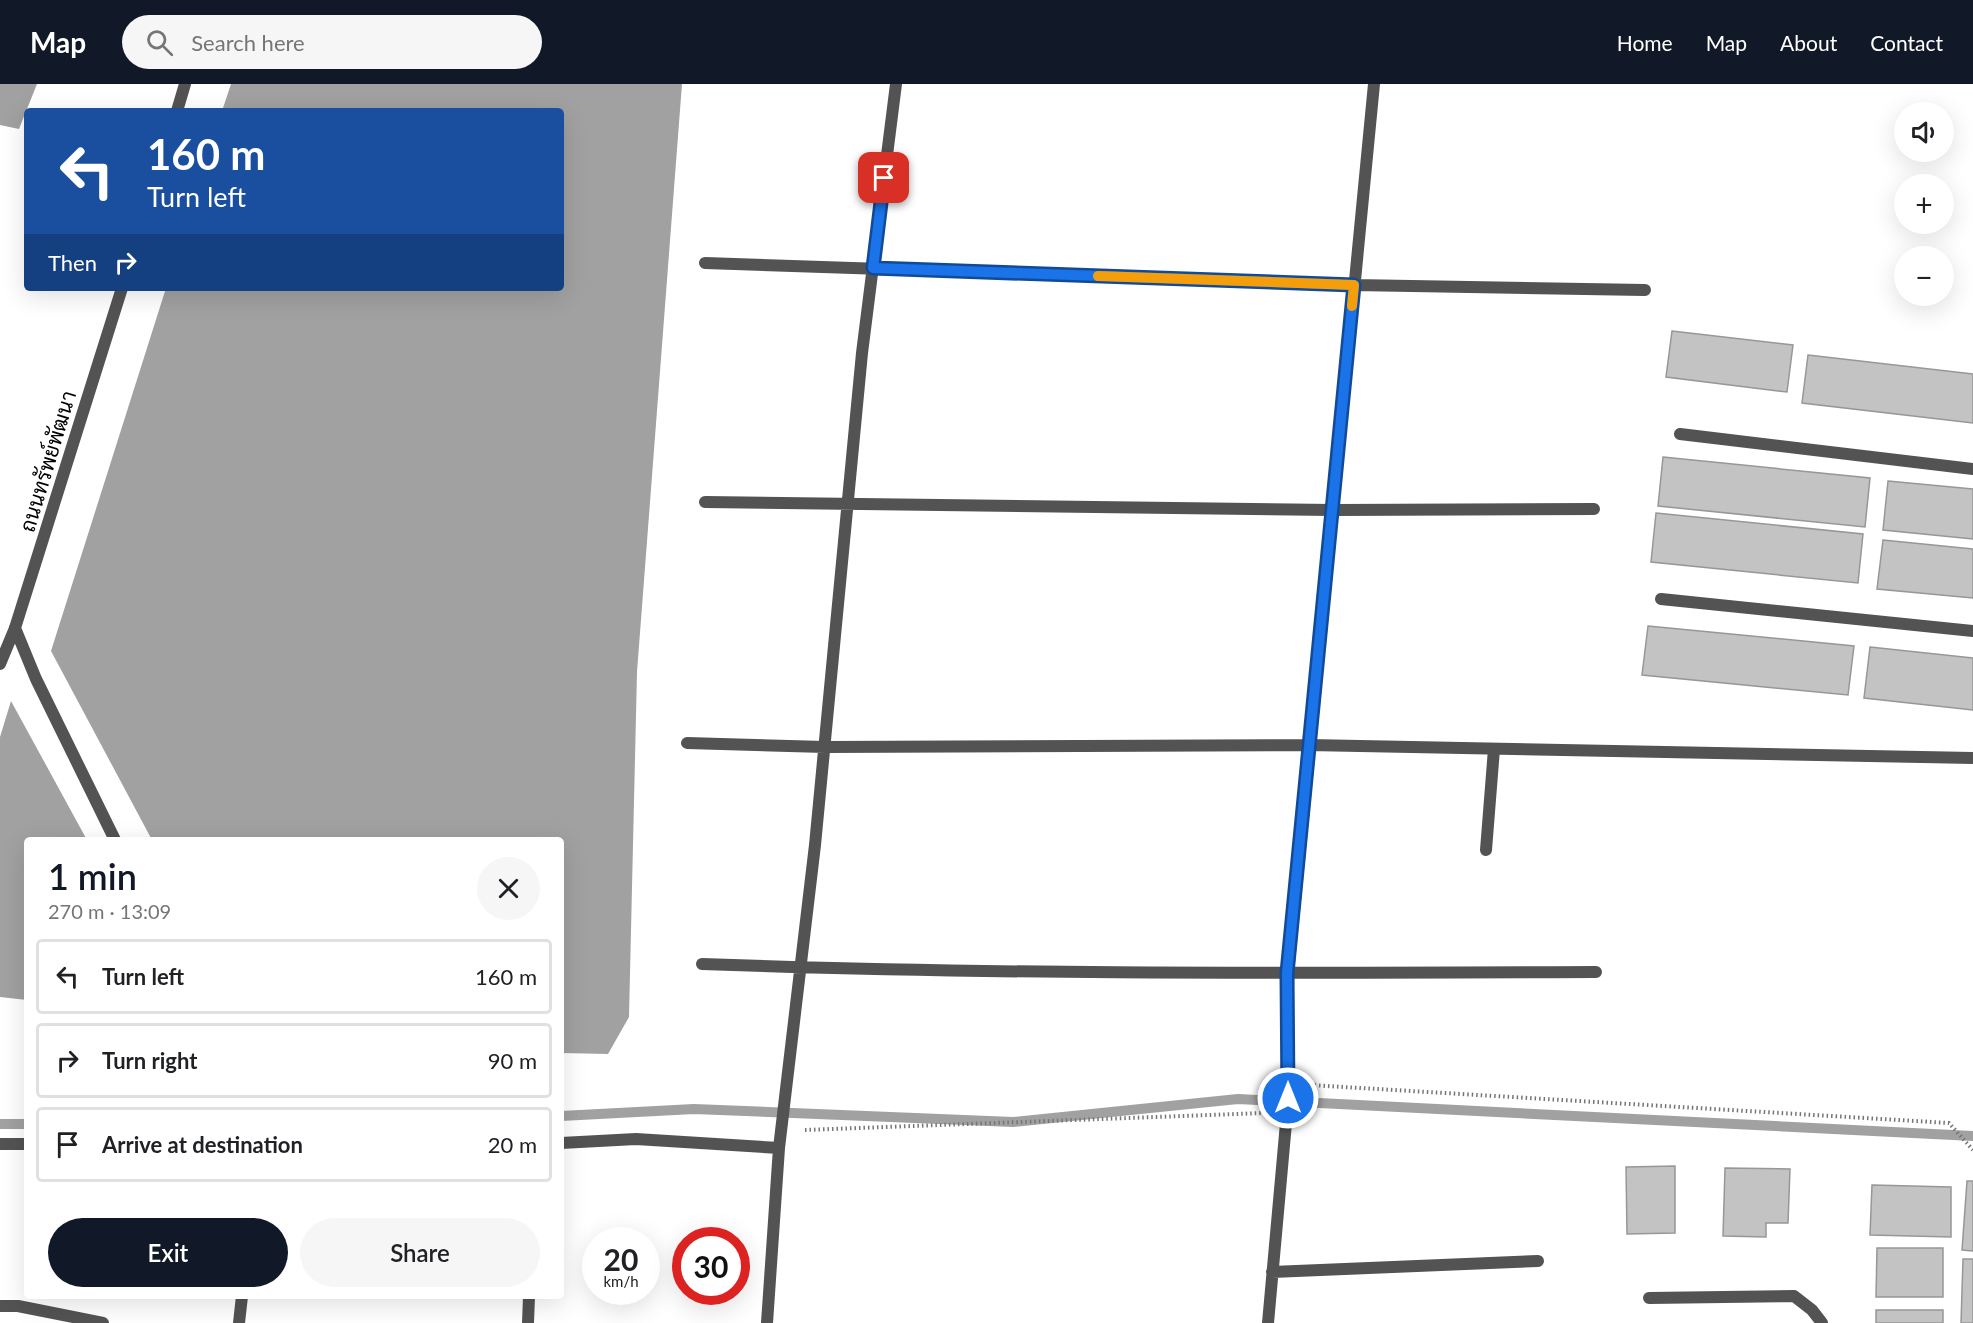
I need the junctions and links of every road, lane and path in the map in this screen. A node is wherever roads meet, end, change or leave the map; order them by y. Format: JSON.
{"nodes":[{"id":1,"x":186,"y":84,"type":"edge"},
{"id":2,"x":896,"y":84,"type":"edge"},
{"id":3,"x":1374,"y":84,"type":"edge"},
{"id":4,"x":178,"y":108,"type":"edge"},
{"id":5,"x":705,"y":263,"type":"dead end"},
{"id":6,"x":873,"y":268,"type":"junction"},
{"id":7,"x":1354,"y":285,"type":"junction"},
{"id":8,"x":1645,"y":290,"type":"dead end"},
{"id":9,"x":121,"y":291,"type":"edge"},
{"id":10,"x":1680,"y":434,"type":"dead end"},
{"id":11,"x":1973,"y":469,"type":"edge"},
{"id":12,"x":705,"y":502,"type":"dead end"},
{"id":13,"x":849,"y":505,"type":"junction"},
{"id":14,"x":1593,"y":509,"type":"dead end"},
{"id":15,"x":1333,"y":510,"type":"junction"},
{"id":16,"x":1661,"y":599,"type":"dead end"},
{"id":17,"x":15,"y":628,"type":"junction"},
{"id":18,"x":1973,"y":632,"type":"edge"},
{"id":19,"x":0,"y":664,"type":"edge"},
{"id":20,"x":687,"y":743,"type":"dead end"},
{"id":21,"x":1310,"y":745,"type":"junction"},
{"id":22,"x":825,"y":747,"type":"junction"},
{"id":23,"x":1494,"y":749,"type":"junction"},
{"id":24,"x":1973,"y":758,"type":"edge"},
{"id":25,"x":114,"y":837,"type":"edge"},
{"id":26,"x":1486,"y":850,"type":"dead end"},
{"id":27,"x":702,"y":964,"type":"dead end"},
{"id":28,"x":800,"y":967,"type":"junction"},
{"id":29,"x":1596,"y":972,"type":"dead end"},
{"id":30,"x":1287,"y":973,"type":"junction"},
{"id":31,"x":1288,"y":1084,"type":"junction"},
{"id":32,"x":1287,"y":1112,"type":"junction"},
{"id":33,"x":782,"y":1127,"type":"junction"},
{"id":34,"x":564,"y":1143,"type":"edge"},
{"id":35,"x":0,"y":1144,"type":"edge"},
{"id":36,"x":24,"y":1144,"type":"edge"},
{"id":37,"x":779,"y":1148,"type":"junction"},
{"id":38,"x":1973,"y":1150,"type":"edge"},
{"id":39,"x":1538,"y":1261,"type":"dead end"},
{"id":40,"x":1272,"y":1272,"type":"junction"},
{"id":41,"x":1649,"y":1298,"type":"dead end"},
{"id":42,"x":242,"y":1299,"type":"edge"},
{"id":43,"x":529,"y":1299,"type":"edge"},
{"id":44,"x":0,"y":1306,"type":"edge"},
{"id":45,"x":103,"y":1323,"type":"edge"},
{"id":46,"x":239,"y":1323,"type":"edge"},
{"id":47,"x":528,"y":1323,"type":"edge"},
{"id":48,"x":767,"y":1323,"type":"edge"},
{"id":49,"x":1268,"y":1323,"type":"edge"},
{"id":50,"x":1822,"y":1323,"type":"edge"}],
"edges":[{"from":1,"to":4,"type":"street"},
{"from":2,"to":6,"type":"street"},
{"from":3,"to":7,"type":"street"},
{"from":5,"to":6,"type":"street"},
{"from":6,"to":7,"type":"street"},
{"from":6,"to":13,"type":"street"},
{"from":7,"to":8,"type":"street"},
{"from":7,"to":15,"type":"street"},
{"from":9,"to":17,"type":"street","name":"ถนนทรัพย์พัฒนา"},
{"from":10,"to":11,"type":"street"},
{"from":12,"to":13,"type":"street"},
{"from":13,"to":15,"type":"street"},
{"from":13,"to":22,"type":"street"},
{"from":14,"to":15,"type":"street"},
{"from":15,"to":21,"type":"street"},
{"from":16,"to":18,"type":"street"},
{"from":17,"to":19,"type":"street","name":"ถนนทรัพย์พัฒนา"},
{"from":17,"to":25,"type":"street"},
{"from":20,"to":22,"type":"street"},
{"from":21,"to":22,"type":"street"},
{"from":21,"to":23,"type":"street"},
{"from":21,"to":30,"type":"street"},
{"from":22,"to":28,"type":"street"},
{"from":23,"to":24,"type":"street"},
{"from":23,"to":26,"type":"street"},
{"from":27,"to":28,"type":"street"},
{"from":28,"to":30,"type":"street"},
{"from":28,"to":33,"type":"street"},
{"from":29,"to":30,"type":"street"},
{"from":30,"to":31,"type":"street"},
{"from":31,"to":32,"type":"street"},
{"from":31,"to":38,"type":"path"},
{"from":32,"to":33,"type":"path"},
{"from":32,"to":40,"type":"street"},
{"from":33,"to":37,"type":"street"},
{"from":34,"to":37,"type":"street"},
{"from":35,"to":36,"type":"street"},
{"from":37,"to":48,"type":"street"},
{"from":39,"to":40,"type":"street"},
{"from":40,"to":49,"type":"street"},
{"from":41,"to":50,"type":"street"},
{"from":42,"to":46,"type":"street"},
{"from":43,"to":47,"type":"street"},
{"from":44,"to":45,"type":"street"}]}
